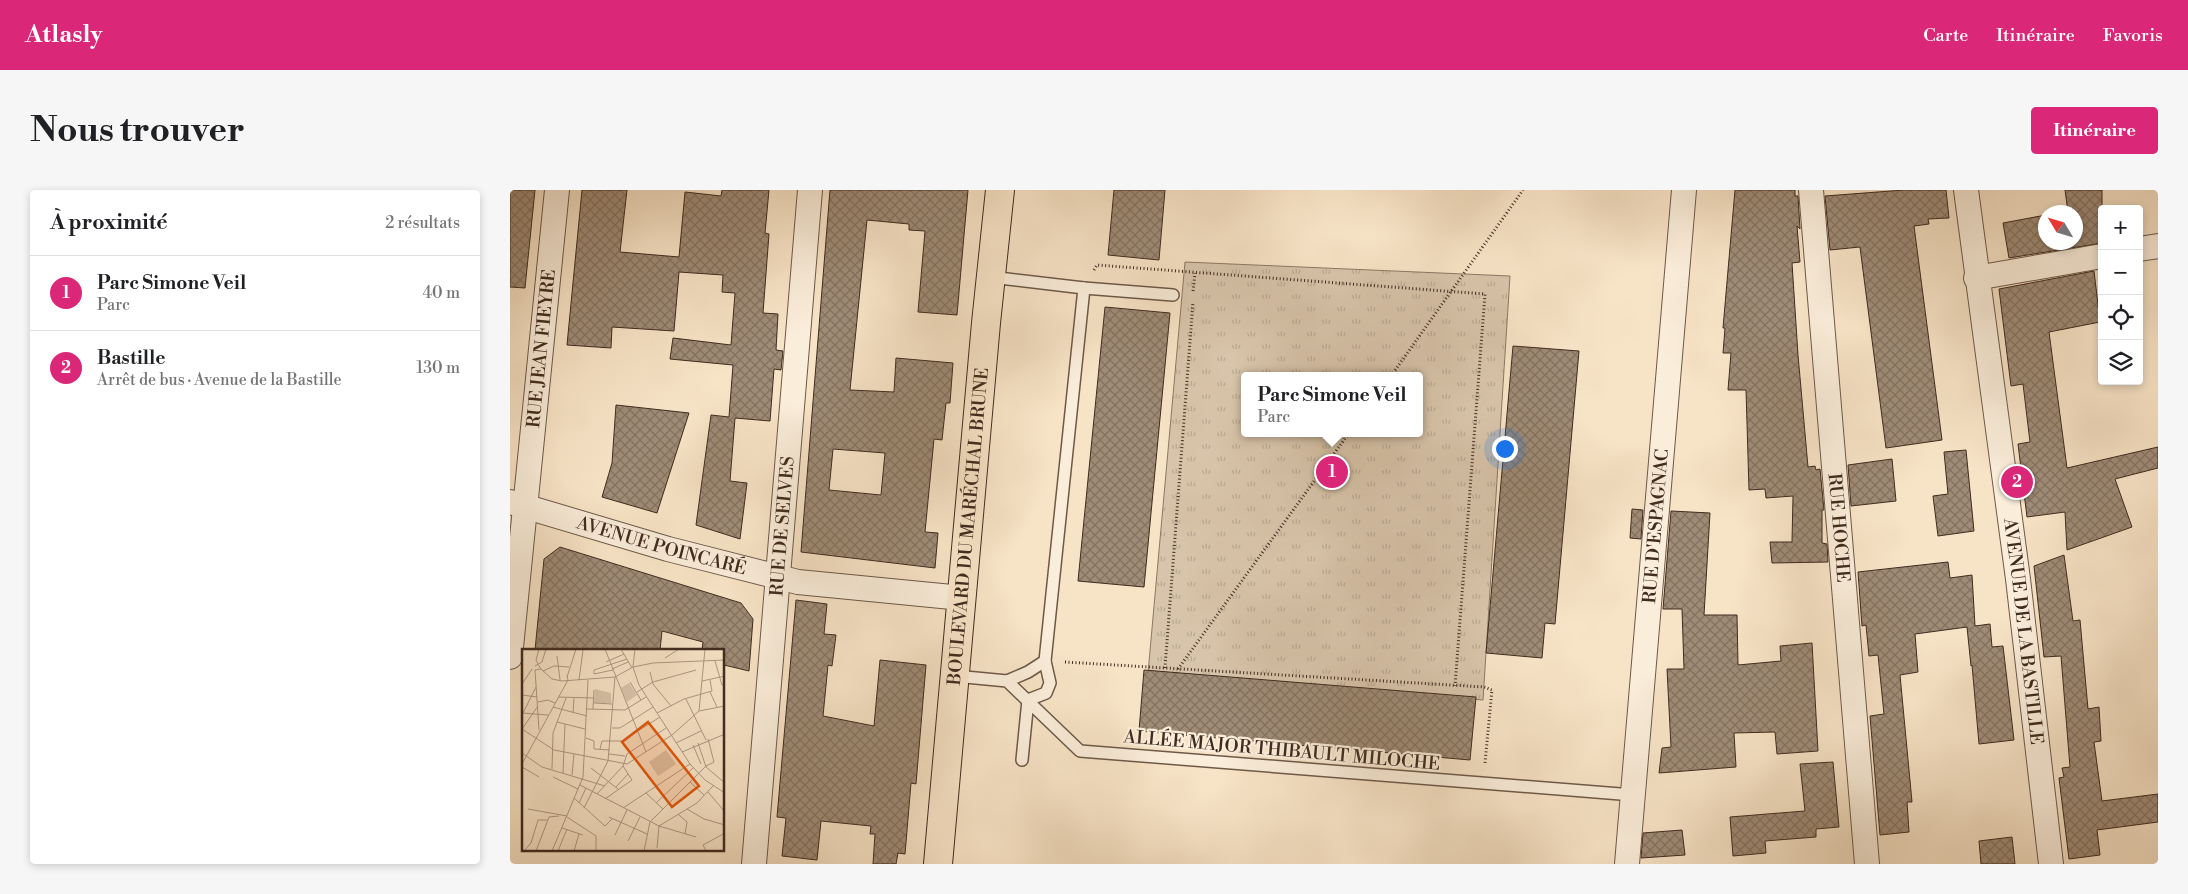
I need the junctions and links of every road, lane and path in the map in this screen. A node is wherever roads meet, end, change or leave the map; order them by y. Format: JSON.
{"nodes":[{"id":1,"x":557,"y":190,"type":"edge"},
{"id":2,"x":810,"y":190,"type":"edge"},
{"id":3,"x":1000,"y":190,"type":"edge"},
{"id":4,"x":1523,"y":190,"type":"edge"},
{"id":5,"x":1684,"y":190,"type":"edge"},
{"id":6,"x":1811,"y":190,"type":"edge"},
{"id":7,"x":1966,"y":190,"type":"edge"},
{"id":8,"x":2158,"y":246,"type":"edge"},
{"id":9,"x":2143,"y":249,"type":"edge"},
{"id":10,"x":2098,"y":257,"type":"edge"},
{"id":11,"x":1195,"y":272,"type":"junction"},
{"id":12,"x":991,"y":277,"type":"junction"},
{"id":13,"x":1976,"y":278,"type":"junction"},
{"id":14,"x":1084,"y":288,"type":"junction"},
{"id":15,"x":1452,"y":292,"type":"junction"},
{"id":16,"x":1173,"y":295,"type":"dead end"},
{"id":17,"x":1394,"y":372,"type":"edge"},
{"id":18,"x":1346,"y":437,"type":"edge"},
{"id":19,"x":517,"y":504,"type":"edge"},
{"id":20,"x":777,"y":578,"type":"junction"},
{"id":21,"x":962,"y":598,"type":"junction"},
{"id":22,"x":510,"y":658,"type":"edge"},
{"id":23,"x":1045,"y":661,"type":"junction"},
{"id":24,"x":1165,"y":668,"type":"junction"},
{"id":25,"x":1178,"y":669,"type":"junction"},
{"id":26,"x":955,"y":676,"type":"junction"},
{"id":27,"x":1007,"y":682,"type":"junction"},
{"id":28,"x":1455,"y":686,"type":"junction"},
{"id":29,"x":1028,"y":700,"type":"junction"},
{"id":30,"x":1022,"y":760,"type":"dead end"},
{"id":31,"x":1482,"y":783,"type":"junction"},
{"id":32,"x":1633,"y":795,"type":"junction"},
{"id":33,"x":754,"y":864,"type":"edge"},
{"id":34,"x":938,"y":864,"type":"edge"},
{"id":35,"x":1627,"y":864,"type":"edge"},
{"id":36,"x":1867,"y":864,"type":"edge"},
{"id":37,"x":2051,"y":864,"type":"edge"}],
"edges":[{"from":1,"to":19,"type":"street","name":"RUE JEAN FIEYRE"},
{"from":2,"to":20,"type":"street","name":"RUE DE SELVES"},
{"from":3,"to":12,"type":"main road","name":"BOULEVARD DU MARÉCHAL BRUNE"},
{"from":4,"to":15,"type":"path"},
{"from":5,"to":32,"type":"street","name":"RUE D'ESPAGNAC"},
{"from":6,"to":36,"type":"street","name":"RUE HOCHE"},
{"from":7,"to":13,"type":"street","name":"AVENUE DE LA BASTILLE"},
{"from":8,"to":9,"type":"street"},
{"from":10,"to":13,"type":"street"},
{"from":11,"to":14,"type":"path"},
{"from":11,"to":15,"type":"path"},
{"from":11,"to":24,"type":"path"},
{"from":12,"to":14,"type":"lane"},
{"from":12,"to":21,"type":"main road","name":"BOULEVARD DU MARÉCHAL BRUNE"},
{"from":13,"to":37,"type":"street","name":"AVENUE DE LA BASTILLE"},
{"from":14,"to":16,"type":"lane"},
{"from":14,"to":23,"type":"lane"},
{"from":15,"to":17,"type":"path"},
{"from":15,"to":28,"type":"path"},
{"from":18,"to":25,"type":"path"},
{"from":19,"to":20,"type":"street","name":"AVENUE POINCARÉ"},
{"from":19,"to":22,"type":"street","name":"RUE JEAN FIEYRE"},
{"from":20,"to":21,"type":"street","name":"AVENUE POINCARÉ"},
{"from":20,"to":33,"type":"street","name":"RUE DE SELVES"},
{"from":21,"to":26,"type":"main road","name":"BOULEVARD DU MARÉCHAL BRUNE"},
{"from":23,"to":24,"type":"path"},
{"from":23,"to":27,"type":"lane"},
{"from":23,"to":29,"type":"lane"},
{"from":24,"to":25,"type":"path"},
{"from":25,"to":28,"type":"path"},
{"from":26,"to":27,"type":"lane"},
{"from":26,"to":34,"type":"main road","name":"BOULEVARD DU MARÉCHAL BRUNE"},
{"from":27,"to":29,"type":"lane","name":"ALLÉE MAJOR THIBAULT MILOCHE"},
{"from":28,"to":31,"type":"path"},
{"from":29,"to":30,"type":"lane"},
{"from":29,"to":31,"type":"lane","name":"ALLÉE MAJOR THIBAULT MILOCHE"},
{"from":31,"to":32,"type":"lane","name":"ALLÉE MAJOR THIBAULT MILOCHE"},
{"from":32,"to":35,"type":"street","name":"RUE D'ESPAGNAC"}]}
